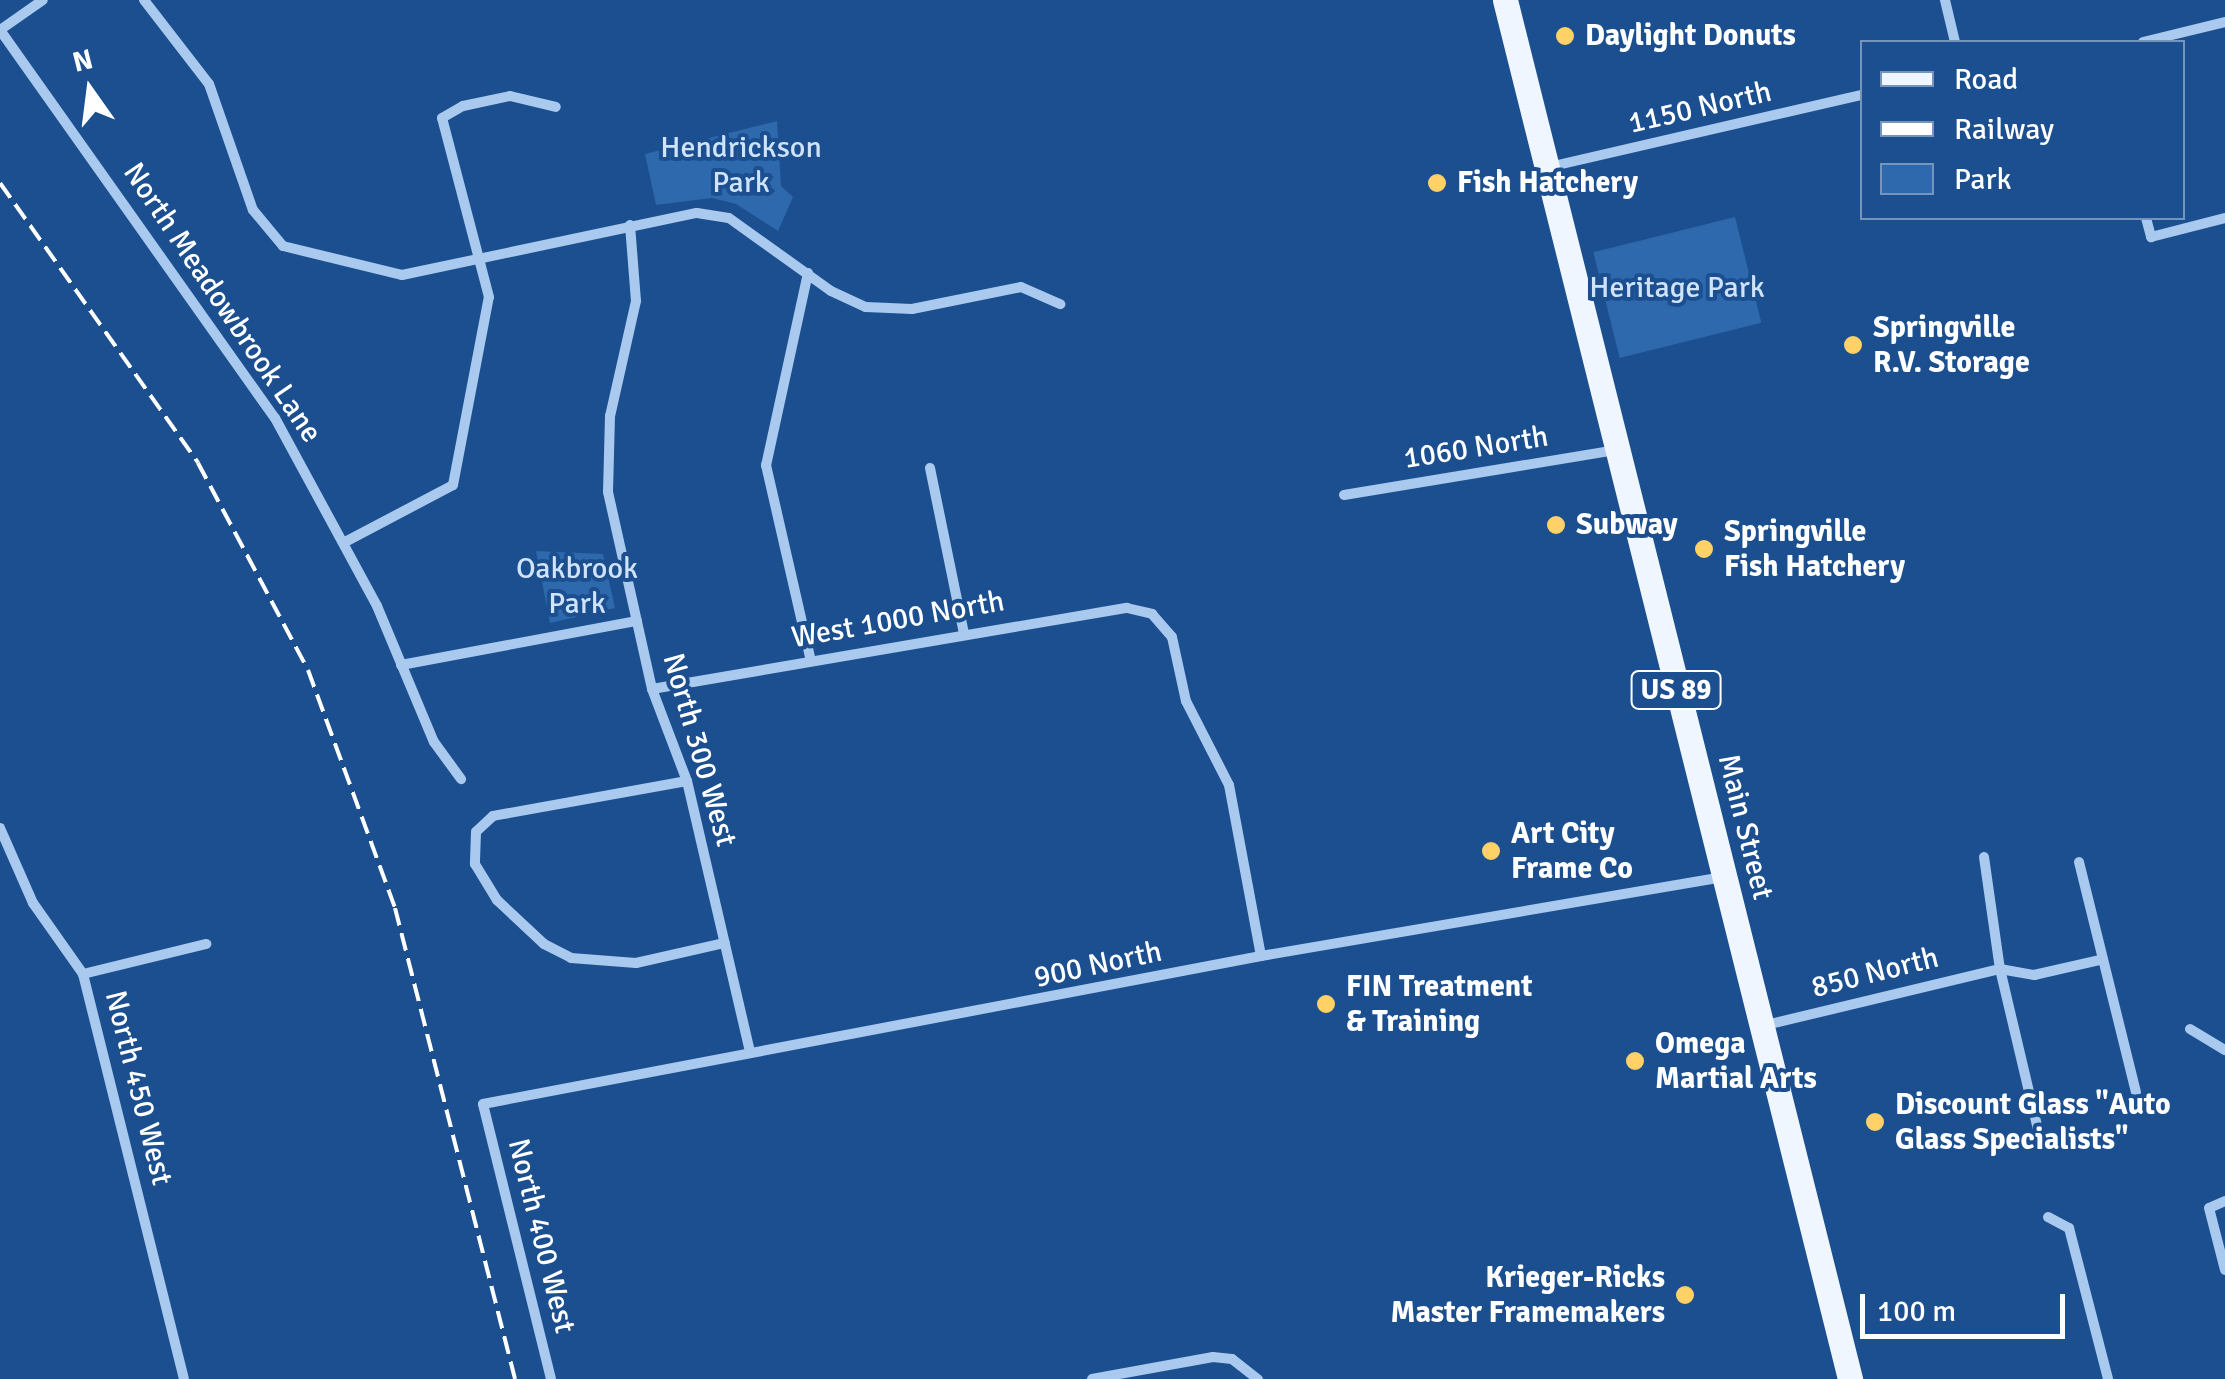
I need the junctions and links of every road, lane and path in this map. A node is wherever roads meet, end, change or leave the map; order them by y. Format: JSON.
{"nodes":[{"id":1,"x":44,"y":0,"type":"edge"},
{"id":2,"x":144,"y":0,"type":"edge"},
{"id":3,"x":1505,"y":0,"type":"edge"},
{"id":4,"x":1944,"y":0,"type":"edge"},
{"id":5,"x":2225,"y":22,"type":"edge"},
{"id":6,"x":0,"y":30,"type":"edge"},
{"id":7,"x":1954,"y":40,"type":"edge"},
{"id":8,"x":2151,"y":40,"type":"edge"},
{"id":9,"x":1860,"y":95,"type":"edge"},
{"id":10,"x":556,"y":107,"type":"dead end"},
{"id":11,"x":1548,"y":168,"type":"junction"},
{"id":12,"x":2225,"y":218,"type":"edge"},
{"id":13,"x":2146,"y":220,"type":"edge"},
{"id":14,"x":630,"y":226,"type":"junction"},
{"id":15,"x":483,"y":255,"type":"junction"},
{"id":16,"x":808,"y":273,"type":"junction"},
{"id":17,"x":1060,"y":304,"type":"dead end"},
{"id":18,"x":1616,"y":450,"type":"junction"},
{"id":19,"x":930,"y":468,"type":"dead end"},
{"id":20,"x":1344,"y":495,"type":"dead end"},
{"id":21,"x":346,"y":542,"type":"junction"},
{"id":22,"x":638,"y":621,"type":"junction"},
{"id":23,"x":964,"y":634,"type":"junction"},
{"id":24,"x":812,"y":660,"type":"junction"},
{"id":25,"x":400,"y":665,"type":"junction"},
{"id":26,"x":652,"y":689,"type":"junction"},
{"id":27,"x":461,"y":779,"type":"dead end"},
{"id":28,"x":687,"y":781,"type":"junction"},
{"id":29,"x":0,"y":828,"type":"edge"},
{"id":30,"x":1984,"y":857,"type":"dead end"},
{"id":31,"x":2079,"y":862,"type":"dead end"},
{"id":32,"x":1723,"y":876,"type":"junction"},
{"id":33,"x":206,"y":944,"type":"dead end"},
{"id":34,"x":725,"y":944,"type":"junction"},
{"id":35,"x":1262,"y":956,"type":"junction"},
{"id":36,"x":2100,"y":960,"type":"junction"},
{"id":37,"x":2000,"y":969,"type":"junction"},
{"id":38,"x":84,"y":974,"type":"junction"},
{"id":39,"x":1762,"y":1026,"type":"junction"},
{"id":40,"x":2190,"y":1029,"type":"dead end"},
{"id":41,"x":2225,"y":1050,"type":"edge"},
{"id":42,"x":750,"y":1052,"type":"junction"},
{"id":43,"x":2136,"y":1092,"type":"dead end"},
{"id":44,"x":483,"y":1104,"type":"joint"},
{"id":45,"x":2041,"y":1143,"type":"dead end"},
{"id":46,"x":2225,"y":1202,"type":"edge"},
{"id":47,"x":2048,"y":1217,"type":"dead end"},
{"id":48,"x":2225,"y":1270,"type":"edge"},
{"id":49,"x":184,"y":1379,"type":"edge"},
{"id":50,"x":551,"y":1379,"type":"edge"},
{"id":51,"x":1092,"y":1379,"type":"edge"},
{"id":52,"x":1258,"y":1379,"type":"edge"},
{"id":53,"x":1850,"y":1379,"type":"edge"},
{"id":54,"x":2108,"y":1379,"type":"edge"}],
"edges":[{"from":1,"to":6,"type":"street"},
{"from":2,"to":15,"type":"street"},
{"from":3,"to":11,"type":"main road","name":"Main Street","number":"US 89"},
{"from":4,"to":7,"type":"street"},
{"from":5,"to":8,"type":"street"},
{"from":6,"to":21,"type":"street","name":"North Meadowbrook Lane"},
{"from":9,"to":11,"type":"street","name":"1150 North"},
{"from":10,"to":15,"type":"street"},
{"from":11,"to":18,"type":"main road","name":"Main Street","number":"US 89"},
{"from":12,"to":13,"type":"street"},
{"from":14,"to":15,"type":"street"},
{"from":14,"to":16,"type":"street"},
{"from":14,"to":22,"type":"street","name":"North 300 West"},
{"from":15,"to":21,"type":"street"},
{"from":16,"to":17,"type":"street"},
{"from":16,"to":24,"type":"street"},
{"from":18,"to":20,"type":"street","name":"1060 North"},
{"from":18,"to":32,"type":"main road","name":"Main Street","number":"US 89"},
{"from":19,"to":23,"type":"street"},
{"from":21,"to":25,"type":"street","name":"North Meadowbrook Lane"},
{"from":22,"to":25,"type":"street"},
{"from":22,"to":26,"type":"street","name":"North 300 West"},
{"from":23,"to":24,"type":"street","name":"West 1000 North"},
{"from":23,"to":35,"type":"street","name":"West 1000 North"},
{"from":24,"to":26,"type":"street","name":"West 1000 North"},
{"from":25,"to":27,"type":"street","name":"North Meadowbrook Lane"},
{"from":26,"to":28,"type":"street","name":"North 300 West"},
{"from":28,"to":34,"type":"street","name":"North 300 West"},
{"from":28,"to":34,"type":"street"},
{"from":29,"to":38,"type":"street","name":"North 450 West"},
{"from":30,"to":37,"type":"street"},
{"from":31,"to":36,"type":"street"},
{"from":32,"to":35,"type":"street","name":"900 North"},
{"from":32,"to":39,"type":"main road","name":"Main Street","number":"US 89"},
{"from":33,"to":38,"type":"street"},
{"from":34,"to":42,"type":"street","name":"North 300 West"},
{"from":35,"to":42,"type":"street","name":"900 North"},
{"from":36,"to":37,"type":"street","name":"850 North"},
{"from":36,"to":43,"type":"street"},
{"from":37,"to":39,"type":"street","name":"850 North"},
{"from":37,"to":45,"type":"street"},
{"from":38,"to":49,"type":"street","name":"North 450 West"},
{"from":39,"to":53,"type":"main road","name":"Main Street","number":"US 89"},
{"from":40,"to":41,"type":"street"},
{"from":42,"to":44,"type":"street","name":"900 North"},
{"from":44,"to":50,"type":"street","name":"North 400 West"},
{"from":46,"to":48,"type":"street"},
{"from":47,"to":54,"type":"street"},
{"from":51,"to":52,"type":"street"}]}
